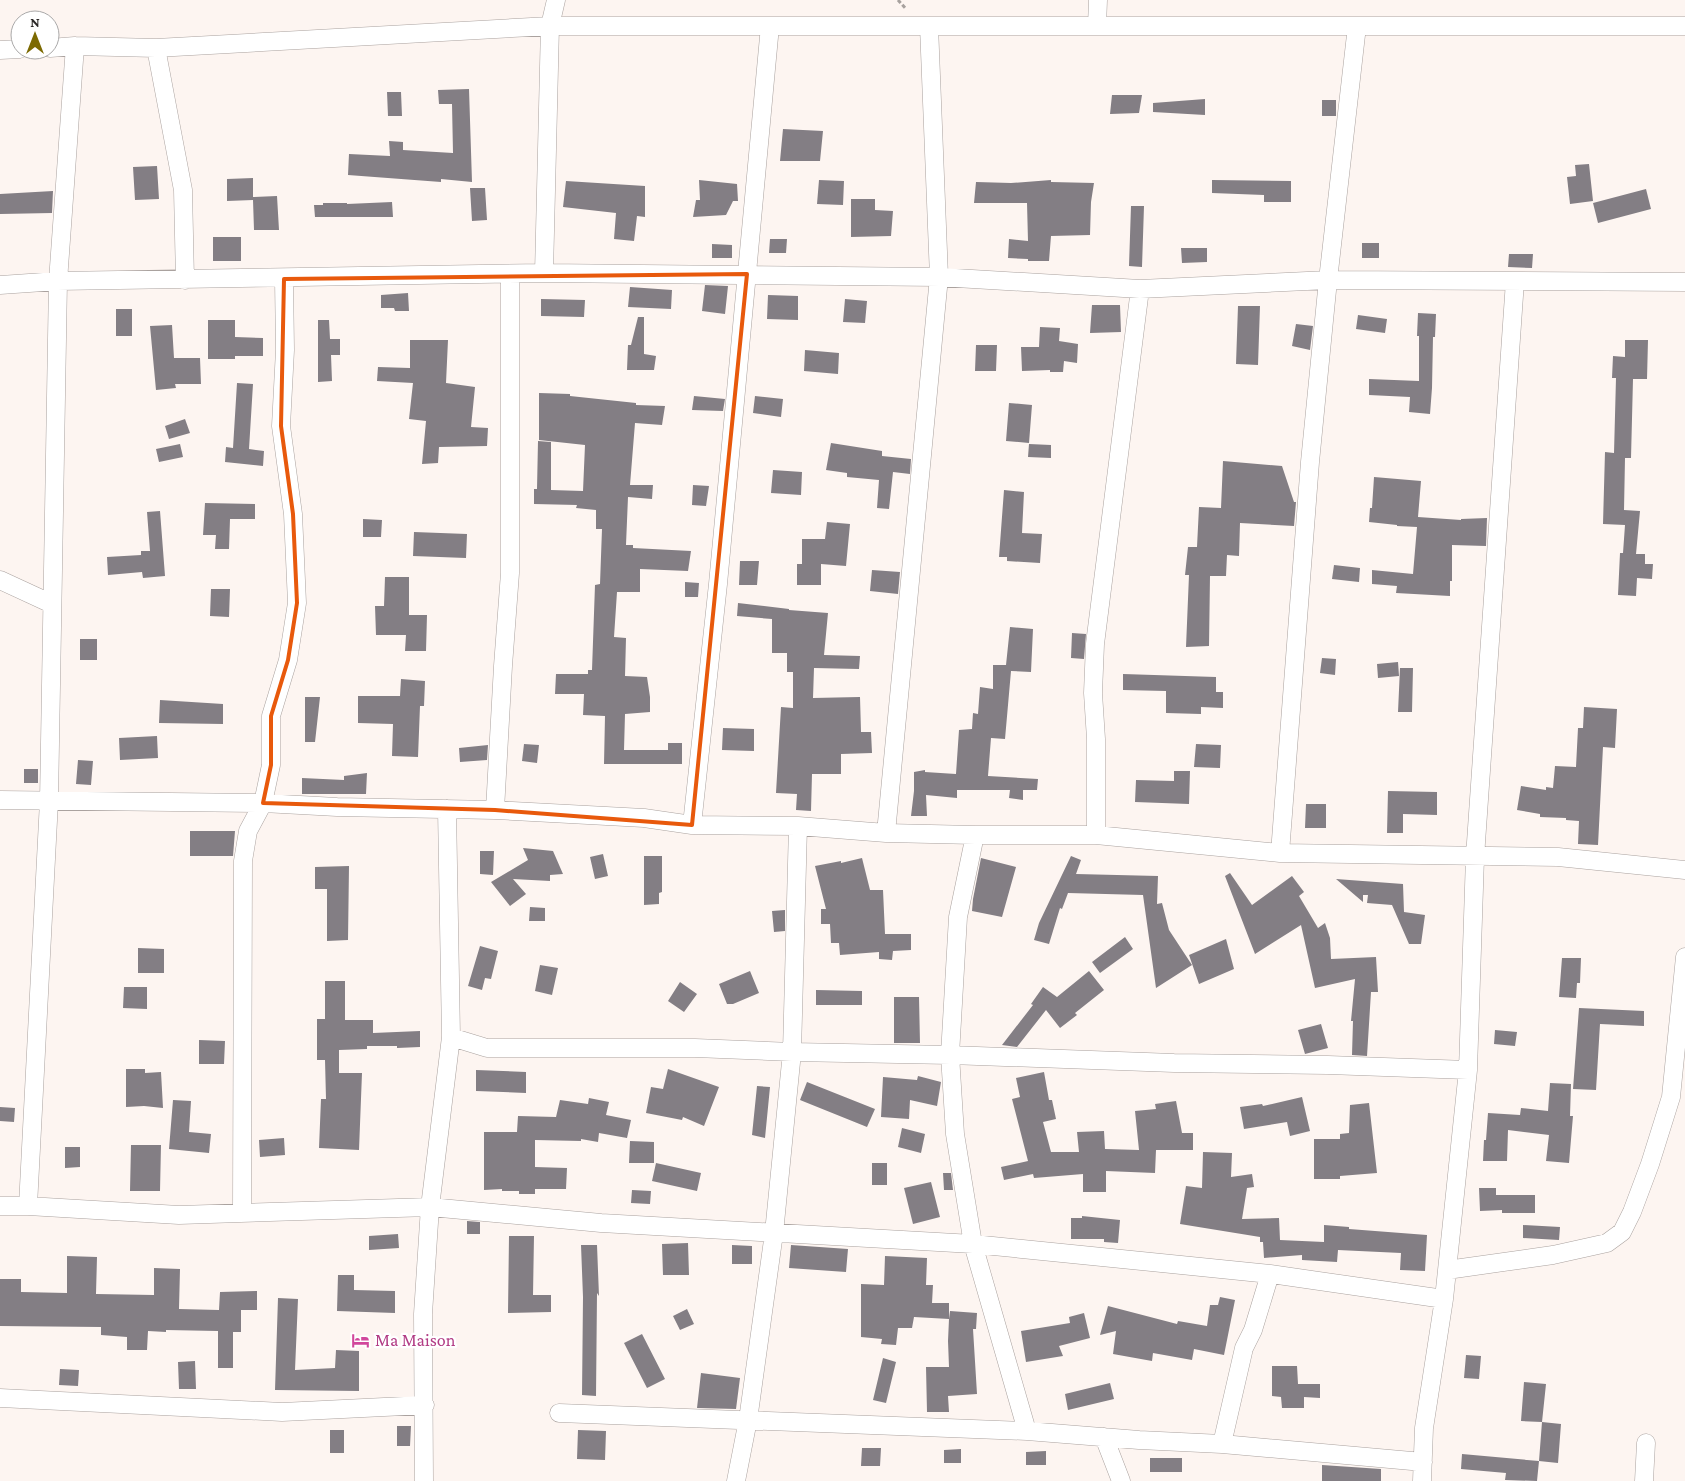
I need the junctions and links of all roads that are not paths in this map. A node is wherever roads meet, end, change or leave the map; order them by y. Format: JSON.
{"nodes":[{"id":1,"x":556,"y":0,"type":"edge"},
{"id":2,"x":1098,"y":0,"type":"edge"},
{"id":3,"x":550,"y":26,"type":"junction"},
{"id":4,"x":770,"y":26,"type":"junction"},
{"id":5,"x":930,"y":26,"type":"junction"},
{"id":6,"x":1097,"y":26,"type":"junction"},
{"id":7,"x":1357,"y":26,"type":"junction"},
{"id":8,"x":1685,"y":26,"type":"edge"},
{"id":9,"x":75,"y":46,"type":"junction"},
{"id":10,"x":60,"y":47,"type":"edge"},
{"id":11,"x":156,"y":48,"type":"junction"},
{"id":12,"x":544,"y":273,"type":"junction"},
{"id":13,"x":510,"y":274,"type":"junction"},
{"id":14,"x":746,"y":274,"type":"junction"},
{"id":15,"x":939,"y":277,"type":"junction"},
{"id":16,"x":284,"y":279,"type":"junction"},
{"id":17,"x":185,"y":280,"type":"junction"},
{"id":18,"x":1328,"y":280,"type":"junction"},
{"id":19,"x":58,"y":281,"type":"junction"},
{"id":20,"x":1515,"y":281,"type":"junction"},
{"id":21,"x":1685,"y":282,"type":"edge"},
{"id":22,"x":0,"y":286,"type":"edge"},
{"id":23,"x":1140,"y":289,"type":"junction"},
{"id":24,"x":0,"y":580,"type":"edge"},
{"id":25,"x":52,"y":604,"type":"junction"},
{"id":26,"x":0,"y":800,"type":"edge"},
{"id":27,"x":49,"y":801,"type":"junction"},
{"id":28,"x":263,"y":803,"type":"junction"},
{"id":29,"x":447,"y":809,"type":"junction"},
{"id":30,"x":495,"y":810,"type":"junction"},
{"id":31,"x":692,"y":825,"type":"junction"},
{"id":32,"x":798,"y":826,"type":"junction"},
{"id":33,"x":886,"y":833,"type":"junction"},
{"id":34,"x":975,"y":835,"type":"junction"},
{"id":35,"x":1096,"y":835,"type":"junction"},
{"id":36,"x":1280,"y":853,"type":"junction"},
{"id":37,"x":1475,"y":857,"type":"junction"},
{"id":38,"x":1685,"y":870,"type":"edge"},
{"id":39,"x":1685,"y":957,"type":"edge"},
{"id":40,"x":451,"y":1037,"type":"junction"},
{"id":41,"x":792,"y":1052,"type":"junction"},
{"id":42,"x":950,"y":1055,"type":"junction"},
{"id":43,"x":1468,"y":1070,"type":"junction"},
{"id":44,"x":0,"y":1206,"type":"edge"},
{"id":45,"x":28,"y":1206,"type":"junction"},
{"id":46,"x":430,"y":1207,"type":"junction"},
{"id":47,"x":242,"y":1214,"type":"junction"},
{"id":48,"x":774,"y":1234,"type":"junction"},
{"id":49,"x":973,"y":1244,"type":"junction"},
{"id":50,"x":1447,"y":1270,"type":"junction"},
{"id":51,"x":1270,"y":1274,"type":"junction"},
{"id":52,"x":1444,"y":1299,"type":"junction"},
{"id":53,"x":0,"y":1398,"type":"edge"},
{"id":54,"x":425,"y":1405,"type":"junction"},
{"id":55,"x":559,"y":1413,"type":"dead end"},
{"id":56,"x":748,"y":1420,"type":"junction"},
{"id":57,"x":1028,"y":1431,"type":"junction"},
{"id":58,"x":1104,"y":1437,"type":"junction"},
{"id":59,"x":1646,"y":1443,"type":"dead end"},
{"id":60,"x":1222,"y":1444,"type":"junction"},
{"id":61,"x":1423,"y":1462,"type":"junction"},
{"id":62,"x":424,"y":1481,"type":"edge"},
{"id":63,"x":736,"y":1481,"type":"edge"},
{"id":64,"x":1121,"y":1481,"type":"edge"},
{"id":65,"x":1422,"y":1481,"type":"edge"},
{"id":66,"x":1644,"y":1481,"type":"edge"}],
"edges":[{"from":1,"to":3,"type":"street"},
{"from":2,"to":6,"type":"street"},
{"from":3,"to":4,"type":"street"},
{"from":3,"to":11,"type":"street"},
{"from":3,"to":12,"type":"street"},
{"from":4,"to":5,"type":"street"},
{"from":4,"to":14,"type":"street"},
{"from":5,"to":6,"type":"street"},
{"from":5,"to":15,"type":"street"},
{"from":6,"to":7,"type":"street"},
{"from":7,"to":8,"type":"street"},
{"from":7,"to":18,"type":"street"},
{"from":9,"to":10,"type":"street"},
{"from":9,"to":11,"type":"street"},
{"from":9,"to":19,"type":"street"},
{"from":11,"to":17,"type":"street"},
{"from":12,"to":13,"type":"street"},
{"from":12,"to":14,"type":"street"},
{"from":13,"to":16,"type":"street"},
{"from":13,"to":30,"type":"street"},
{"from":14,"to":15,"type":"street"},
{"from":14,"to":31,"type":"street"},
{"from":15,"to":23,"type":"street"},
{"from":15,"to":33,"type":"street"},
{"from":16,"to":17,"type":"street"},
{"from":16,"to":28,"type":"street"},
{"from":17,"to":19,"type":"street"},
{"from":18,"to":20,"type":"street"},
{"from":18,"to":23,"type":"street"},
{"from":18,"to":36,"type":"street"},
{"from":19,"to":22,"type":"street"},
{"from":19,"to":25,"type":"street"},
{"from":20,"to":21,"type":"street"},
{"from":20,"to":37,"type":"street"},
{"from":23,"to":35,"type":"street"},
{"from":24,"to":25,"type":"street"},
{"from":25,"to":27,"type":"street"},
{"from":26,"to":27,"type":"street"},
{"from":27,"to":28,"type":"street"},
{"from":27,"to":45,"type":"street"},
{"from":28,"to":29,"type":"street"},
{"from":28,"to":47,"type":"street"},
{"from":29,"to":30,"type":"street"},
{"from":29,"to":40,"type":"street"},
{"from":30,"to":31,"type":"street"},
{"from":31,"to":32,"type":"street"},
{"from":32,"to":33,"type":"street"},
{"from":32,"to":41,"type":"street"},
{"from":33,"to":34,"type":"street"},
{"from":34,"to":35,"type":"street"},
{"from":34,"to":42,"type":"street"},
{"from":35,"to":36,"type":"street"},
{"from":36,"to":37,"type":"street"},
{"from":37,"to":38,"type":"street"},
{"from":37,"to":43,"type":"street"},
{"from":39,"to":50,"type":"street"},
{"from":40,"to":41,"type":"street"},
{"from":40,"to":46,"type":"street"},
{"from":41,"to":42,"type":"street"},
{"from":41,"to":48,"type":"street"},
{"from":42,"to":43,"type":"street"},
{"from":42,"to":49,"type":"street"},
{"from":43,"to":50,"type":"street"},
{"from":44,"to":45,"type":"street"},
{"from":45,"to":47,"type":"street"},
{"from":46,"to":47,"type":"street"},
{"from":46,"to":48,"type":"street"},
{"from":46,"to":54,"type":"street"},
{"from":48,"to":49,"type":"street"},
{"from":48,"to":56,"type":"street"},
{"from":49,"to":51,"type":"street"},
{"from":49,"to":57,"type":"street"},
{"from":50,"to":52,"type":"street"},
{"from":51,"to":52,"type":"street"},
{"from":51,"to":60,"type":"street"},
{"from":52,"to":61,"type":"street"},
{"from":53,"to":54,"type":"street"},
{"from":54,"to":62,"type":"street"},
{"from":55,"to":56,"type":"street"},
{"from":56,"to":57,"type":"street"},
{"from":56,"to":63,"type":"street"},
{"from":57,"to":58,"type":"street"},
{"from":58,"to":60,"type":"street"},
{"from":58,"to":64,"type":"street"},
{"from":59,"to":66,"type":"street"},
{"from":60,"to":61,"type":"street"},
{"from":61,"to":65,"type":"street"}]}
